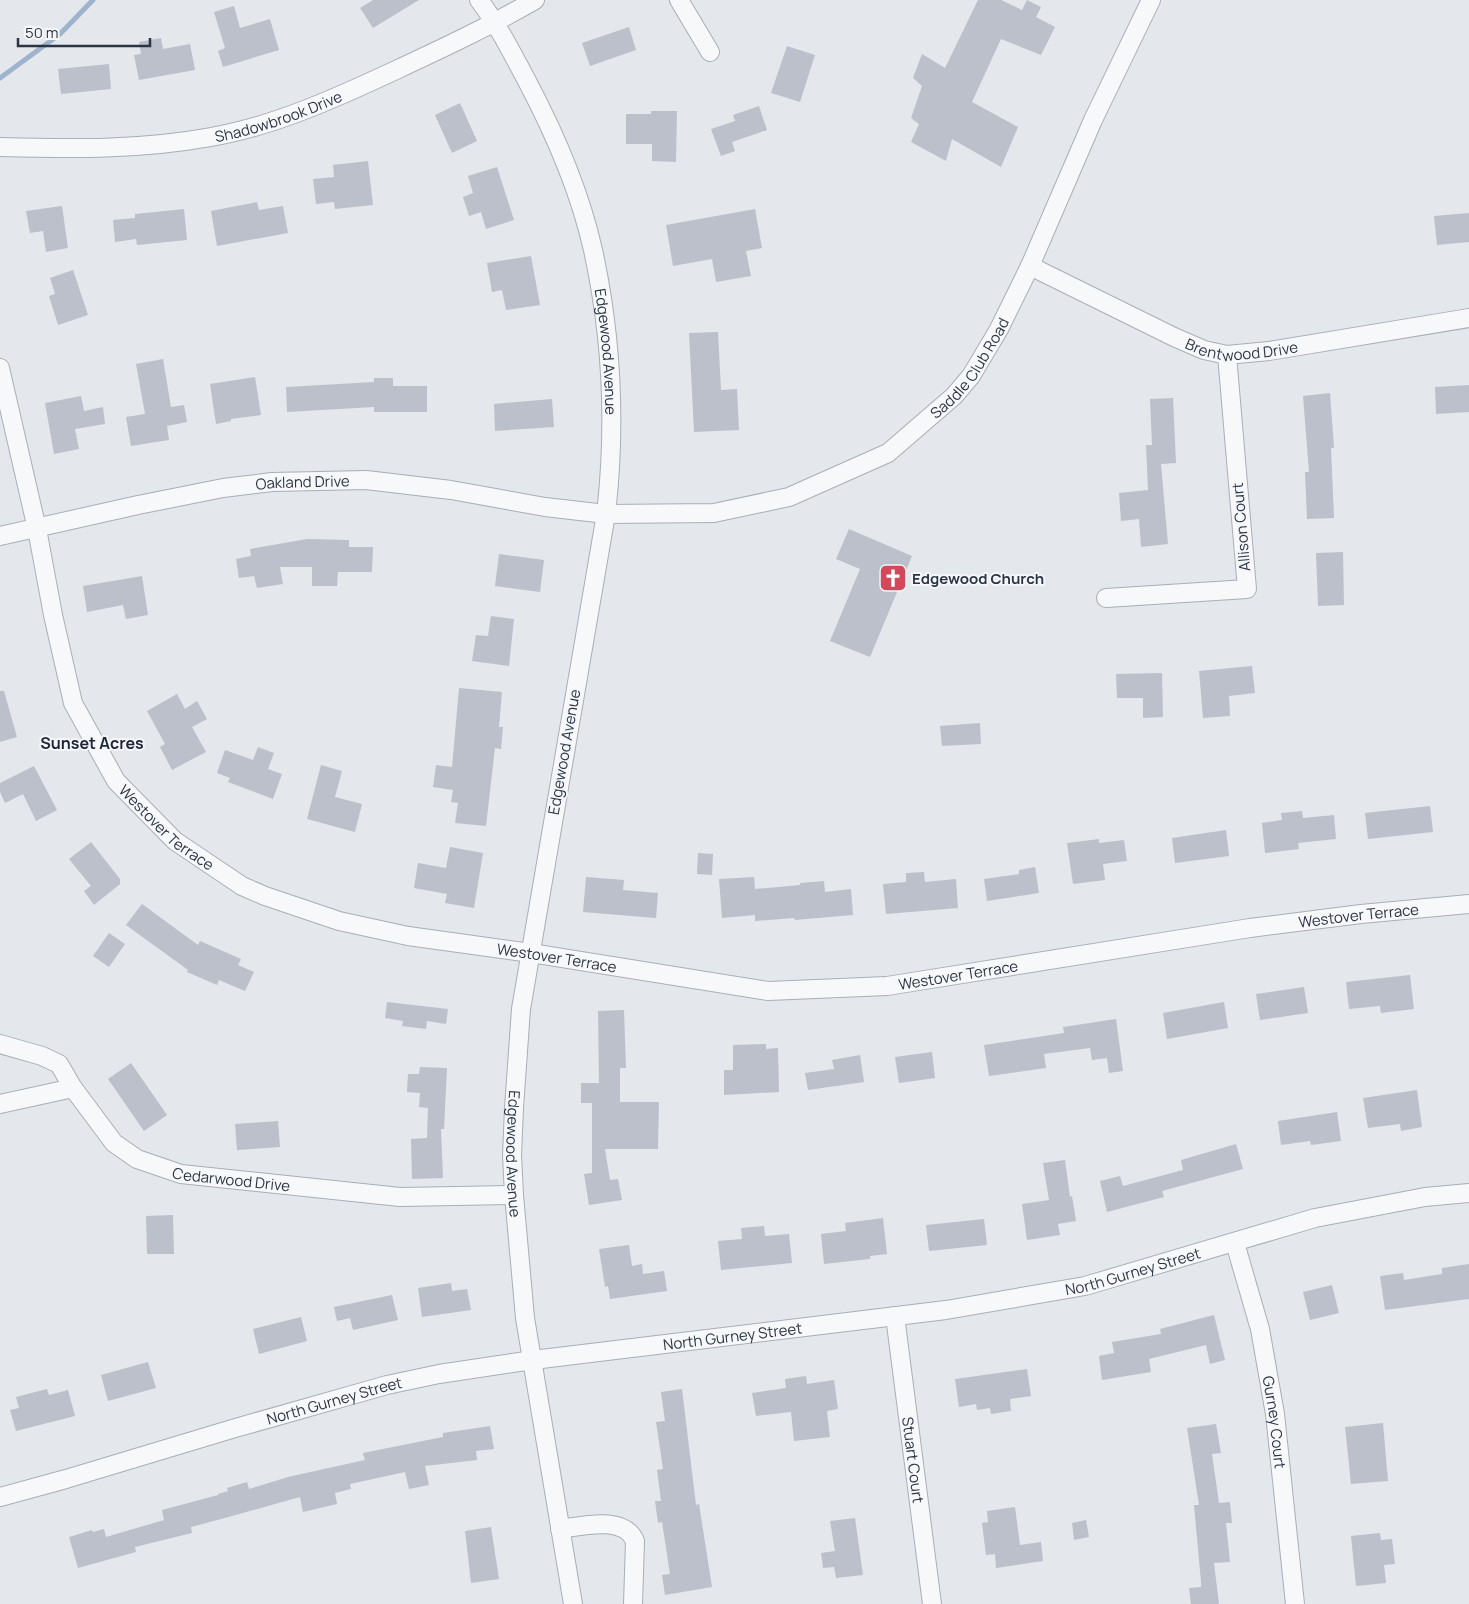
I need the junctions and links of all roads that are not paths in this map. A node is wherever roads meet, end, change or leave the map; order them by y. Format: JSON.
{"nodes":[{"id":1,"x":479,"y":0,"type":"edge"},
{"id":2,"x":535,"y":0,"type":"edge"},
{"id":3,"x":679,"y":0,"type":"edge"},
{"id":4,"x":1152,"y":0,"type":"edge"},
{"id":5,"x":496,"y":22,"type":"junction"},
{"id":6,"x":710,"y":52,"type":"dead end"},
{"id":7,"x":0,"y":147,"type":"edge"},
{"id":8,"x":1030,"y":266,"type":"junction"},
{"id":9,"x":1469,"y":318,"type":"edge"},
{"id":10,"x":1227,"y":355,"type":"junction"},
{"id":11,"x":0,"y":368,"type":"edge"},
{"id":12,"x":606,"y":514,"type":"junction"},
{"id":13,"x":37,"y":529,"type":"junction"},
{"id":14,"x":0,"y":536,"type":"edge"},
{"id":15,"x":1106,"y":598,"type":"dead end"},
{"id":16,"x":1469,"y":904,"type":"edge"},
{"id":17,"x":531,"y":953,"type":"junction"},
{"id":18,"x":0,"y":1044,"type":"edge"},
{"id":19,"x":73,"y":1088,"type":"junction"},
{"id":20,"x":0,"y":1104,"type":"edge"},
{"id":21,"x":1469,"y":1193,"type":"edge"},
{"id":22,"x":514,"y":1195,"type":"junction"},
{"id":23,"x":1235,"y":1243,"type":"junction"},
{"id":24,"x":895,"y":1316,"type":"junction"},
{"id":25,"x":533,"y":1360,"type":"junction"},
{"id":26,"x":0,"y":1497,"type":"edge"},
{"id":27,"x":560,"y":1529,"type":"junction"},
{"id":28,"x":573,"y":1604,"type":"edge"},
{"id":29,"x":633,"y":1604,"type":"edge"},
{"id":30,"x":932,"y":1604,"type":"edge"},
{"id":31,"x":1295,"y":1604,"type":"edge"}],
"edges":[{"from":1,"to":5,"type":"street","name":"Edgewood Avenue"},
{"from":2,"to":5,"type":"street","name":"Shadowbrook Drive"},
{"from":3,"to":6,"type":"street"},
{"from":4,"to":8,"type":"street","name":"Saddle Club Road"},
{"from":5,"to":7,"type":"street","name":"Shadowbrook Drive"},
{"from":5,"to":12,"type":"street","name":"Edgewood Avenue"},
{"from":8,"to":10,"type":"street","name":"Brentwood Drive"},
{"from":8,"to":12,"type":"street","name":"Saddle Club Road"},
{"from":9,"to":10,"type":"street","name":"Brentwood Drive"},
{"from":10,"to":15,"type":"street","name":"Allison Court"},
{"from":11,"to":13,"type":"street","name":"Westover Terrace"},
{"from":12,"to":13,"type":"street","name":"Oakland Drive"},
{"from":12,"to":17,"type":"street","name":"Edgewood Avenue"},
{"from":13,"to":14,"type":"street","name":"Oakland Drive"},
{"from":13,"to":17,"type":"street","name":"Westover Terrace"},
{"from":16,"to":17,"type":"street","name":"Westover Terrace"},
{"from":17,"to":22,"type":"street","name":"Edgewood Avenue"},
{"from":18,"to":19,"type":"street","name":"Cedarwood Drive"},
{"from":19,"to":20,"type":"street"},
{"from":19,"to":22,"type":"street","name":"Cedarwood Drive"},
{"from":21,"to":23,"type":"street","name":"North Gurney Street"},
{"from":22,"to":25,"type":"street","name":"Edgewood Avenue"},
{"from":23,"to":24,"type":"street","name":"North Gurney Street"},
{"from":23,"to":31,"type":"street","name":"Gurney Court"},
{"from":24,"to":25,"type":"street","name":"North Gurney Street"},
{"from":24,"to":30,"type":"street","name":"Stuart Court"},
{"from":25,"to":26,"type":"street","name":"North Gurney Street"},
{"from":25,"to":27,"type":"street","name":"Edgewood Avenue"},
{"from":27,"to":28,"type":"street","name":"Edgewood Avenue"},
{"from":27,"to":29,"type":"street"}]}
